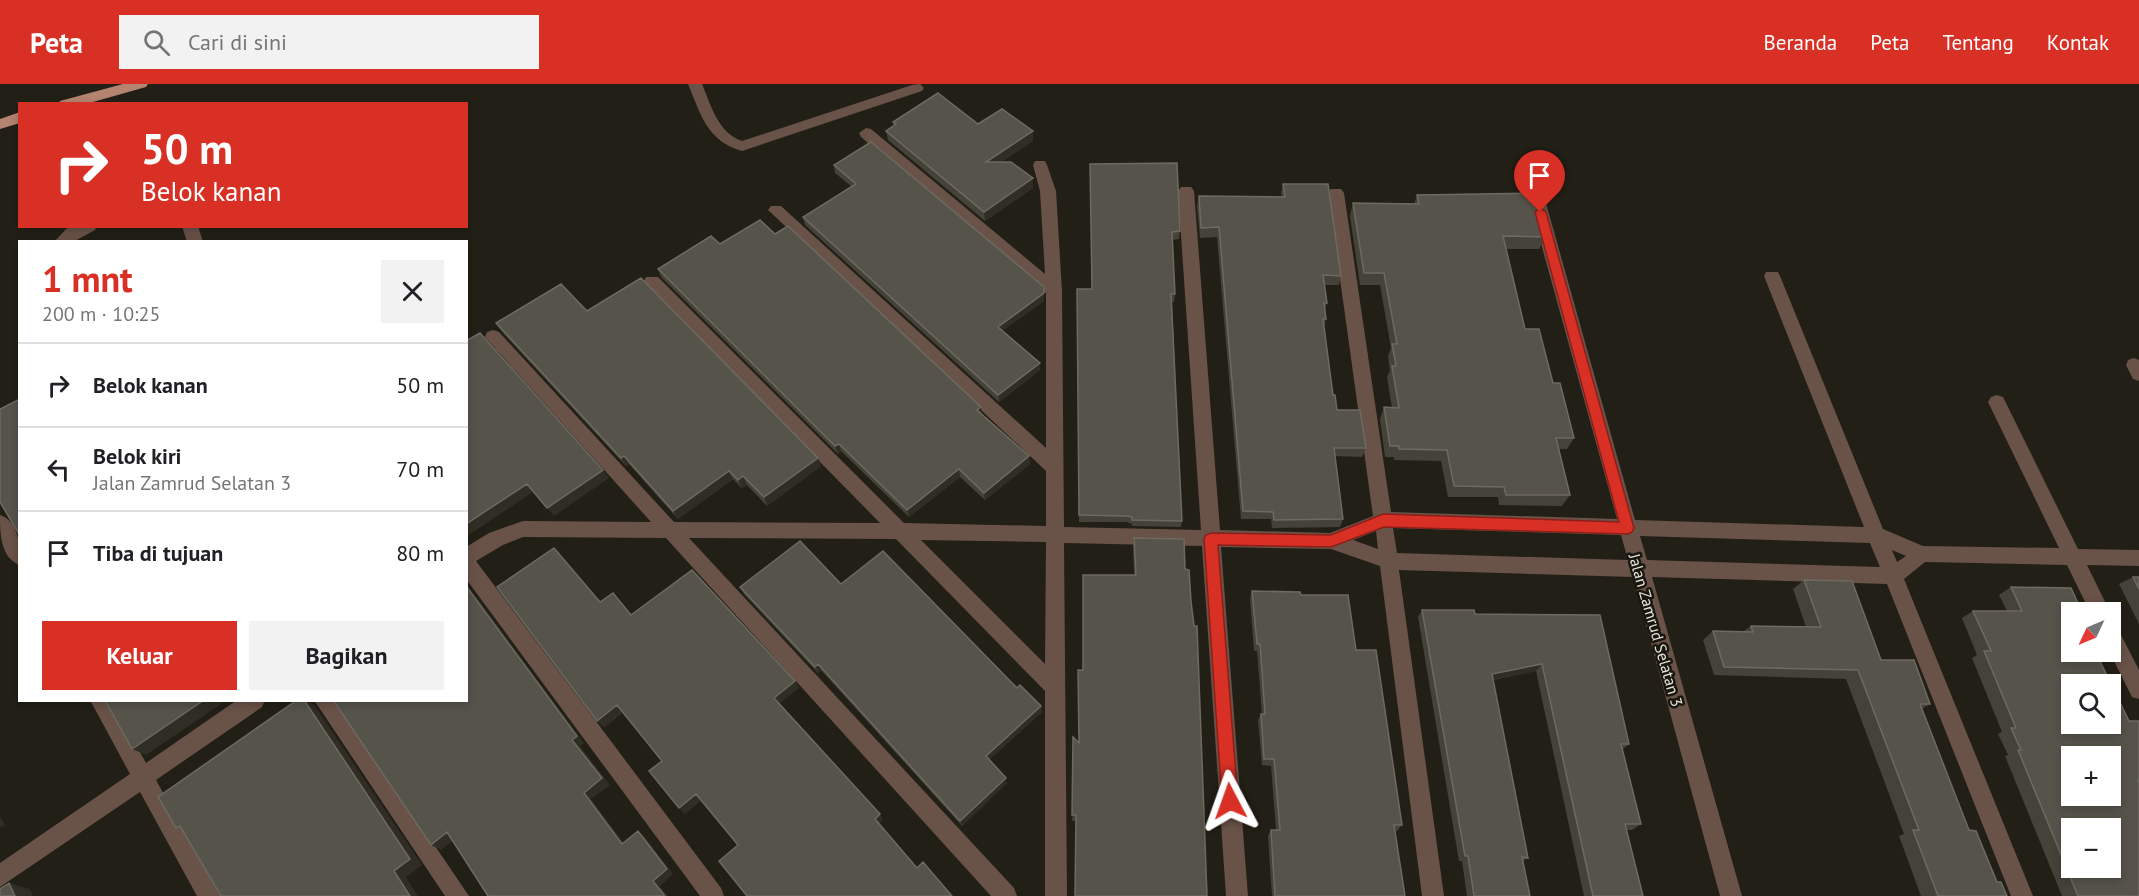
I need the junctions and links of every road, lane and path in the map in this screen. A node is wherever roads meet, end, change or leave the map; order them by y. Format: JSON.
{"nodes":[{"id":1,"x":141,"y":84,"type":"edge"},
{"id":2,"x":695,"y":84,"type":"edge"},
{"id":3,"x":917,"y":88,"type":"dead end"},
{"id":4,"x":73,"y":102,"type":"edge"},
{"id":5,"x":18,"y":118,"type":"edge"},
{"id":6,"x":0,"y":124,"type":"edge"},
{"id":7,"x":866,"y":133,"type":"dead end"},
{"id":8,"x":1040,"y":165,"type":"dead end"},
{"id":9,"x":1534,"y":189,"type":"dead end"},
{"id":10,"x":1186,"y":191,"type":"dead end"},
{"id":11,"x":1336,"y":193,"type":"dead end"},
{"id":12,"x":776,"y":210,"type":"dead end"},
{"id":13,"x":85,"y":228,"type":"edge"},
{"id":14,"x":64,"y":240,"type":"edge"},
{"id":15,"x":1772,"y":276,"type":"dead end"},
{"id":16,"x":652,"y":281,"type":"dead end"},
{"id":17,"x":1054,"y":291,"type":"junction"},
{"id":18,"x":493,"y":337,"type":"dead end"},
{"id":19,"x":1996,"y":402,"type":"dead end"},
{"id":20,"x":1055,"y":468,"type":"junction"},
{"id":21,"x":1383,"y":520,"type":"junction"},
{"id":22,"x":0,"y":523,"type":"edge"},
{"id":23,"x":1628,"y":528,"type":"junction"},
{"id":24,"x":669,"y":529,"type":"junction"},
{"id":25,"x":900,"y":531,"type":"junction"},
{"id":26,"x":1055,"y":535,"type":"junction"},
{"id":27,"x":1877,"y":535,"type":"junction"},
{"id":28,"x":1211,"y":539,"type":"junction"},
{"id":29,"x":1331,"y":541,"type":"junction"},
{"id":30,"x":18,"y":554,"type":"edge"},
{"id":31,"x":1922,"y":554,"type":"junction"},
{"id":32,"x":468,"y":556,"type":"edge"},
{"id":33,"x":2073,"y":557,"type":"junction"},
{"id":34,"x":2139,"y":558,"type":"edge"},
{"id":35,"x":1389,"y":561,"type":"junction"},
{"id":36,"x":468,"y":566,"type":"edge"},
{"id":37,"x":1639,"y":568,"type":"junction"},
{"id":38,"x":1893,"y":576,"type":"junction"},
{"id":39,"x":2095,"y":602,"type":"edge"},
{"id":40,"x":2121,"y":655,"type":"edge"},
{"id":41,"x":1054,"y":686,"type":"junction"},
{"id":42,"x":2139,"y":690,"type":"edge"},
{"id":43,"x":101,"y":702,"type":"edge"},
{"id":44,"x":252,"y":702,"type":"edge"},
{"id":45,"x":325,"y":702,"type":"edge"},
{"id":46,"x":144,"y":778,"type":"junction"},
{"id":47,"x":0,"y":876,"type":"edge"},
{"id":48,"x":209,"y":896,"type":"edge"},
{"id":49,"x":458,"y":896,"type":"edge"},
{"id":50,"x":713,"y":896,"type":"edge"},
{"id":51,"x":1006,"y":896,"type":"edge"},
{"id":52,"x":1056,"y":896,"type":"edge"},
{"id":53,"x":1237,"y":896,"type":"edge"},
{"id":54,"x":1433,"y":896,"type":"edge"},
{"id":55,"x":1731,"y":896,"type":"edge"},
{"id":56,"x":2022,"y":896,"type":"edge"}],
"edges":[{"from":1,"to":4,"type":"main road"},
{"from":2,"to":3,"type":"street"},
{"from":5,"to":6,"type":"main road"},
{"from":7,"to":17,"type":"street"},
{"from":8,"to":17,"type":"street"},
{"from":9,"to":23,"type":"street","name":"Jalan Zamrud Selatan 3"},
{"from":10,"to":28,"type":"street"},
{"from":11,"to":21,"type":"street"},
{"from":12,"to":20,"type":"street"},
{"from":13,"to":14,"type":"street"},
{"from":15,"to":27,"type":"street"},
{"from":16,"to":25,"type":"street"},
{"from":17,"to":20,"type":"street"},
{"from":18,"to":24,"type":"street"},
{"from":19,"to":33,"type":"street"},
{"from":20,"to":26,"type":"street"},
{"from":21,"to":23,"type":"street"},
{"from":21,"to":29,"type":"street"},
{"from":21,"to":35,"type":"street"},
{"from":22,"to":30,"type":"street"},
{"from":23,"to":27,"type":"street"},
{"from":23,"to":37,"type":"street","name":"Jalan Zamrud Selatan 3"},
{"from":24,"to":25,"type":"street"},
{"from":24,"to":32,"type":"street"},
{"from":24,"to":51,"type":"street"},
{"from":25,"to":26,"type":"street"},
{"from":25,"to":41,"type":"street"},
{"from":26,"to":28,"type":"street"},
{"from":26,"to":41,"type":"street"},
{"from":27,"to":31,"type":"street"},
{"from":27,"to":38,"type":"street"},
{"from":28,"to":29,"type":"street"},
{"from":28,"to":53,"type":"street"},
{"from":29,"to":35,"type":"street"},
{"from":31,"to":33,"type":"street"},
{"from":31,"to":38,"type":"street"},
{"from":33,"to":34,"type":"street"},
{"from":33,"to":39,"type":"street"},
{"from":35,"to":37,"type":"street"},
{"from":35,"to":54,"type":"street"},
{"from":36,"to":50,"type":"street"},
{"from":37,"to":38,"type":"street"},
{"from":37,"to":55,"type":"street","name":"Jalan Zamrud Selatan 3"},
{"from":38,"to":56,"type":"street"},
{"from":40,"to":42,"type":"street"},
{"from":41,"to":52,"type":"street"},
{"from":43,"to":46,"type":"street"},
{"from":44,"to":46,"type":"street"},
{"from":45,"to":49,"type":"street"},
{"from":46,"to":47,"type":"street"},
{"from":46,"to":48,"type":"street"}]}
